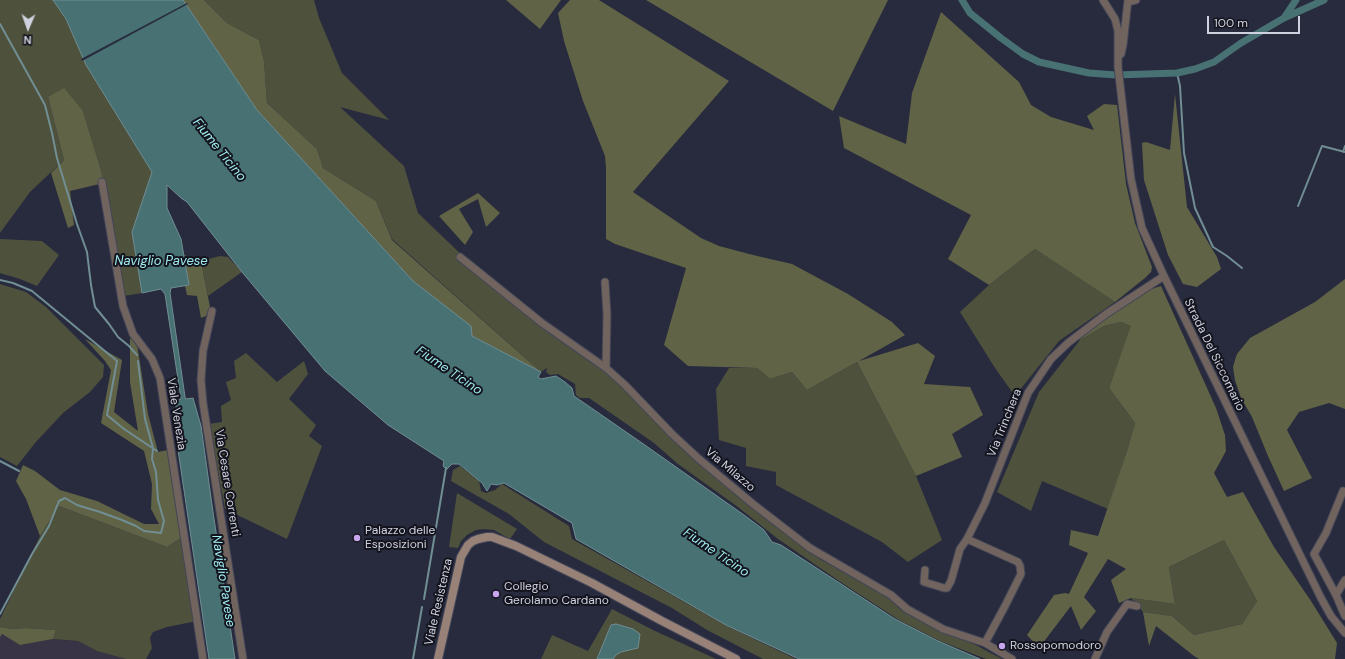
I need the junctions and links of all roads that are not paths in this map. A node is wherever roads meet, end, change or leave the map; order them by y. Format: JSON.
{"nodes":[{"id":1,"x":1103,"y":0,"type":"edge"},
{"id":2,"x":1136,"y":0,"type":"edge"},
{"id":3,"x":1128,"y":1,"type":"edge"},
{"id":4,"x":1118,"y":67,"type":"junction"},
{"id":5,"x":102,"y":182,"type":"dead end"},
{"id":6,"x":460,"y":257,"type":"dead end"},
{"id":7,"x":1164,"y":276,"type":"junction"},
{"id":8,"x":605,"y":282,"type":"dead end"},
{"id":9,"x":212,"y":311,"type":"dead end"},
{"id":10,"x":606,"y":368,"type":"junction"},
{"id":11,"x":1344,"y":491,"type":"edge"},
{"id":12,"x":967,"y":539,"type":"junction"},
{"id":13,"x":925,"y":570,"type":"dead end"},
{"id":14,"x":1345,"y":580,"type":"edge"},
{"id":15,"x":1336,"y":595,"type":"junction"},
{"id":16,"x":1137,"y":606,"type":"dead end"},
{"id":17,"x":1345,"y":616,"type":"edge"},
{"id":18,"x":1345,"y":633,"type":"edge"},
{"id":19,"x":985,"y":643,"type":"junction"},
{"id":20,"x":203,"y":659,"type":"edge"},
{"id":21,"x":243,"y":659,"type":"edge"},
{"id":22,"x":438,"y":659,"type":"edge"},
{"id":23,"x":736,"y":659,"type":"edge"},
{"id":24,"x":1012,"y":659,"type":"edge"},
{"id":25,"x":1095,"y":659,"type":"edge"}],
"edges":[{"from":1,"to":4,"type":"street"},
{"from":2,"to":3,"type":"street"},
{"from":3,"to":4,"type":"street"},
{"from":4,"to":7,"type":"street","name":"Strada Del Siccomario"},
{"from":5,"to":20,"type":"street","name":"Viale Venezia"},
{"from":6,"to":10,"type":"street","name":"Via Milazzo"},
{"from":7,"to":12,"type":"street","name":"Via Trinchera"},
{"from":7,"to":18,"type":"street","name":"Strada Del Siccomario"},
{"from":8,"to":10,"type":"street"},
{"from":9,"to":21,"type":"street","name":"Via Cesare Correnti"},
{"from":10,"to":19,"type":"street","name":"Via Milazzo"},
{"from":11,"to":15,"type":"street"},
{"from":12,"to":13,"type":"street","name":"Via Trinchera"},
{"from":12,"to":19,"type":"street"},
{"from":14,"to":15,"type":"street"},
{"from":15,"to":17,"type":"street"},
{"from":16,"to":25,"type":"street"},
{"from":19,"to":24,"type":"street","name":"Via Milazzo"},
{"from":22,"to":23,"type":"main road","name":"Viale Resistenza"}]}
